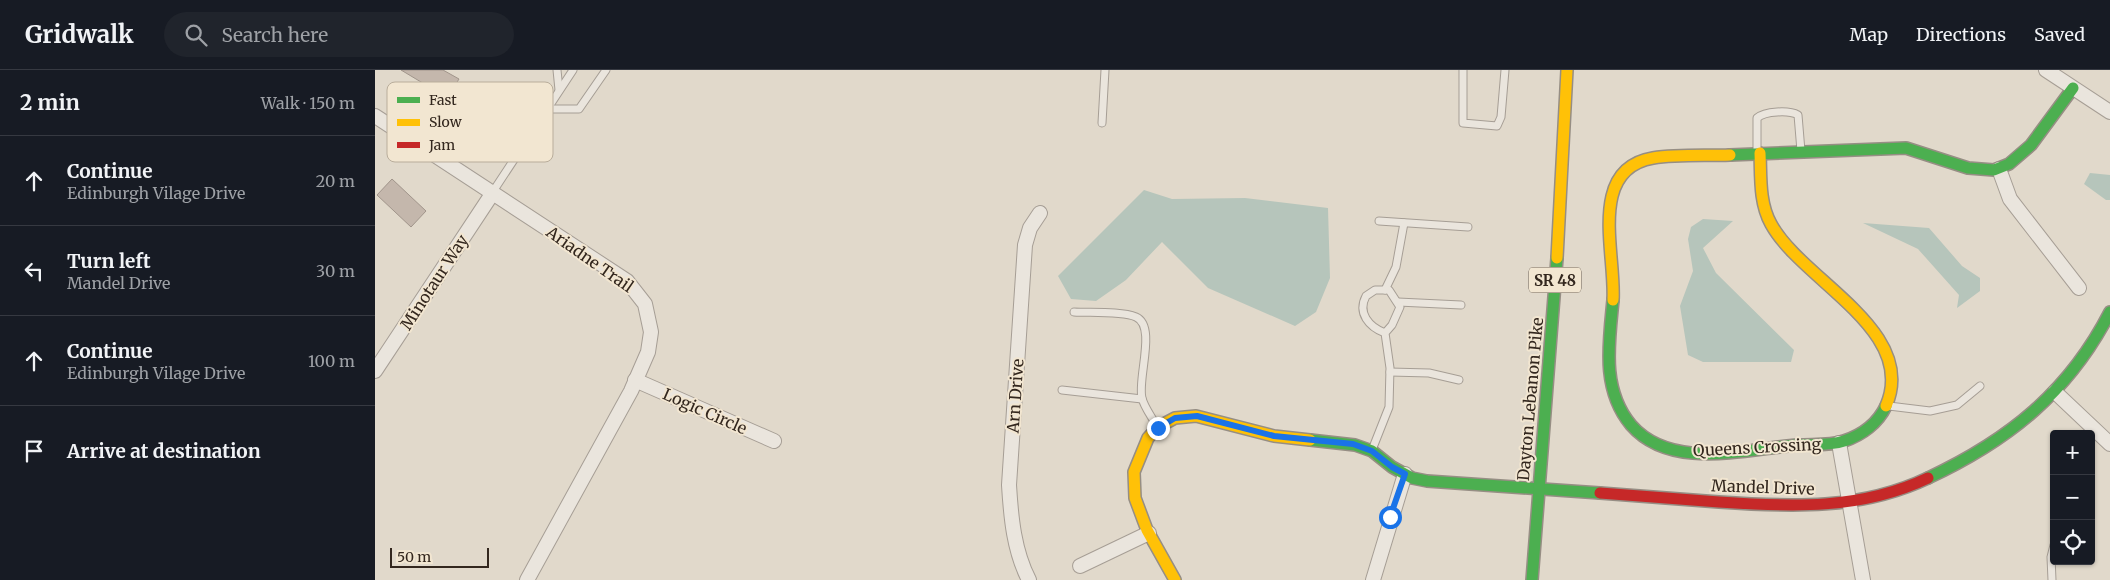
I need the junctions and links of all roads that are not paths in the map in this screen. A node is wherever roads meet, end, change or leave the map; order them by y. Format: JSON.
{"nodes":[{"id":1,"x":557,"y":70,"type":"edge"},
{"id":2,"x":573,"y":70,"type":"edge"},
{"id":3,"x":606,"y":70,"type":"edge"},
{"id":4,"x":1105,"y":70,"type":"edge"},
{"id":5,"x":1463,"y":70,"type":"edge"},
{"id":6,"x":1505,"y":70,"type":"edge"},
{"id":7,"x":1567,"y":70,"type":"edge"},
{"id":8,"x":2047,"y":70,"type":"edge"},
{"id":9,"x":2073,"y":88,"type":"junction"},
{"id":10,"x":559,"y":90,"type":"junction"},
{"id":11,"x":553,"y":100,"type":"edge"},
{"id":12,"x":553,"y":110,"type":"edge"},
{"id":13,"x":2110,"y":112,"type":"edge"},
{"id":14,"x":375,"y":116,"type":"edge"},
{"id":15,"x":1102,"y":123,"type":"dead end"},
{"id":16,"x":387,"y":124,"type":"edge"},
{"id":17,"x":1801,"y":152,"type":"junction"},
{"id":18,"x":1758,"y":153,"type":"junction"},
{"id":19,"x":444,"y":162,"type":"edge"},
{"id":20,"x":513,"y":162,"type":"edge"},
{"id":21,"x":1999,"y":169,"type":"junction"},
{"id":22,"x":492,"y":194,"type":"junction"},
{"id":23,"x":1040,"y":213,"type":"dead end"},
{"id":24,"x":1379,"y":221,"type":"dead end"},
{"id":25,"x":1404,"y":223,"type":"junction"},
{"id":26,"x":1468,"y":227,"type":"dead end"},
{"id":27,"x":2079,"y":288,"type":"dead end"},
{"id":28,"x":1385,"y":290,"type":"junction"},
{"id":29,"x":1399,"y":302,"type":"junction"},
{"id":30,"x":1461,"y":305,"type":"dead end"},
{"id":31,"x":1074,"y":312,"type":"dead end"},
{"id":32,"x":2110,"y":312,"type":"edge"},
{"id":33,"x":1385,"y":333,"type":"junction"},
{"id":34,"x":375,"y":371,"type":"edge"},
{"id":35,"x":1390,"y":372,"type":"junction"},
{"id":36,"x":635,"y":380,"type":"junction"},
{"id":37,"x":1459,"y":380,"type":"dead end"},
{"id":38,"x":1980,"y":386,"type":"dead end"},
{"id":39,"x":1062,"y":390,"type":"dead end"},
{"id":40,"x":2055,"y":392,"type":"junction"},
{"id":41,"x":1142,"y":399,"type":"junction"},
{"id":42,"x":1886,"y":405,"type":"junction"},
{"id":43,"x":1158,"y":428,"type":"junction"},
{"id":44,"x":774,"y":441,"type":"dead end"},
{"id":45,"x":1839,"y":443,"type":"junction"},
{"id":46,"x":2110,"y":444,"type":"edge"},
{"id":47,"x":1372,"y":451,"type":"junction"},
{"id":48,"x":1405,"y":474,"type":"junction"},
{"id":49,"x":1539,"y":489,"type":"junction"},
{"id":50,"x":1850,"y":502,"type":"junction"},
{"id":51,"x":1149,"y":533,"type":"junction"},
{"id":52,"x":2051,"y":565,"type":"edge"},
{"id":53,"x":1080,"y":566,"type":"dead end"},
{"id":54,"x":527,"y":580,"type":"edge"},
{"id":55,"x":1029,"y":580,"type":"edge"},
{"id":56,"x":1175,"y":580,"type":"edge"},
{"id":57,"x":1373,"y":580,"type":"edge"},
{"id":58,"x":1532,"y":580,"type":"edge"},
{"id":59,"x":1863,"y":580,"type":"edge"},
{"id":60,"x":2051,"y":580,"type":"edge"}],
"edges":[{"from":1,"to":10,"type":"lane"},
{"from":2,"to":10,"type":"lane"},
{"from":3,"to":12,"type":"lane"},
{"from":4,"to":15,"type":"lane"},
{"from":5,"to":6,"type":"lane"},
{"from":7,"to":49,"type":"street","name":"Dayton Lebanon Pike","number":"SR 48"},
{"from":8,"to":9,"type":"street"},
{"from":9,"to":13,"type":"street"},
{"from":9,"to":21,"type":"street"},
{"from":10,"to":11,"type":"lane"},
{"from":14,"to":16,"type":"street","name":"Ariadne Trail"},
{"from":17,"to":18,"type":"street","name":"Queens Crossing"},
{"from":17,"to":18,"type":"lane"},
{"from":17,"to":21,"type":"street","name":"Queens Crossing"},
{"from":18,"to":42,"type":"street","name":"Queens Crossing"},
{"from":18,"to":45,"type":"street","name":"Queens Crossing"},
{"from":19,"to":22,"type":"street","name":"Ariadne Trail"},
{"from":20,"to":22,"type":"lane"},
{"from":21,"to":27,"type":"street"},
{"from":22,"to":34,"type":"street","name":"Minotaur Way"},
{"from":22,"to":36,"type":"street","name":"Ariadne Trail"},
{"from":23,"to":55,"type":"street","name":"Arn Drive"},
{"from":24,"to":25,"type":"lane"},
{"from":25,"to":26,"type":"lane"},
{"from":25,"to":28,"type":"lane"},
{"from":28,"to":29,"type":"lane"},
{"from":28,"to":33,"type":"lane"},
{"from":29,"to":30,"type":"lane"},
{"from":29,"to":33,"type":"lane"},
{"from":31,"to":41,"type":"lane"},
{"from":32,"to":40,"type":"street","name":"Mandel Drive"},
{"from":33,"to":35,"type":"lane"},
{"from":35,"to":37,"type":"lane"},
{"from":35,"to":47,"type":"lane"},
{"from":36,"to":44,"type":"street","name":"Logic Circle"},
{"from":36,"to":54,"type":"street","name":"Ariadne Trail"},
{"from":38,"to":42,"type":"lane"},
{"from":39,"to":41,"type":"lane"},
{"from":40,"to":46,"type":"street"},
{"from":40,"to":50,"type":"street","name":"Mandel Drive"},
{"from":41,"to":43,"type":"lane"},
{"from":42,"to":45,"type":"street","name":"Queens Crossing"},
{"from":43,"to":47,"type":"street","name":"Mandel Drive"},
{"from":43,"to":51,"type":"street"},
{"from":45,"to":50,"type":"street"},
{"from":47,"to":48,"type":"street","name":"Mandel Drive"},
{"from":48,"to":49,"type":"street","name":"Mandel Drive"},
{"from":48,"to":57,"type":"street"},
{"from":49,"to":50,"type":"street","name":"Mandel Drive"},
{"from":49,"to":58,"type":"street","name":"Dayton Lebanon Pike","number":"SR 48"},
{"from":50,"to":59,"type":"street"},
{"from":51,"to":53,"type":"street"},
{"from":51,"to":56,"type":"street"},
{"from":52,"to":60,"type":"lane"}]}
